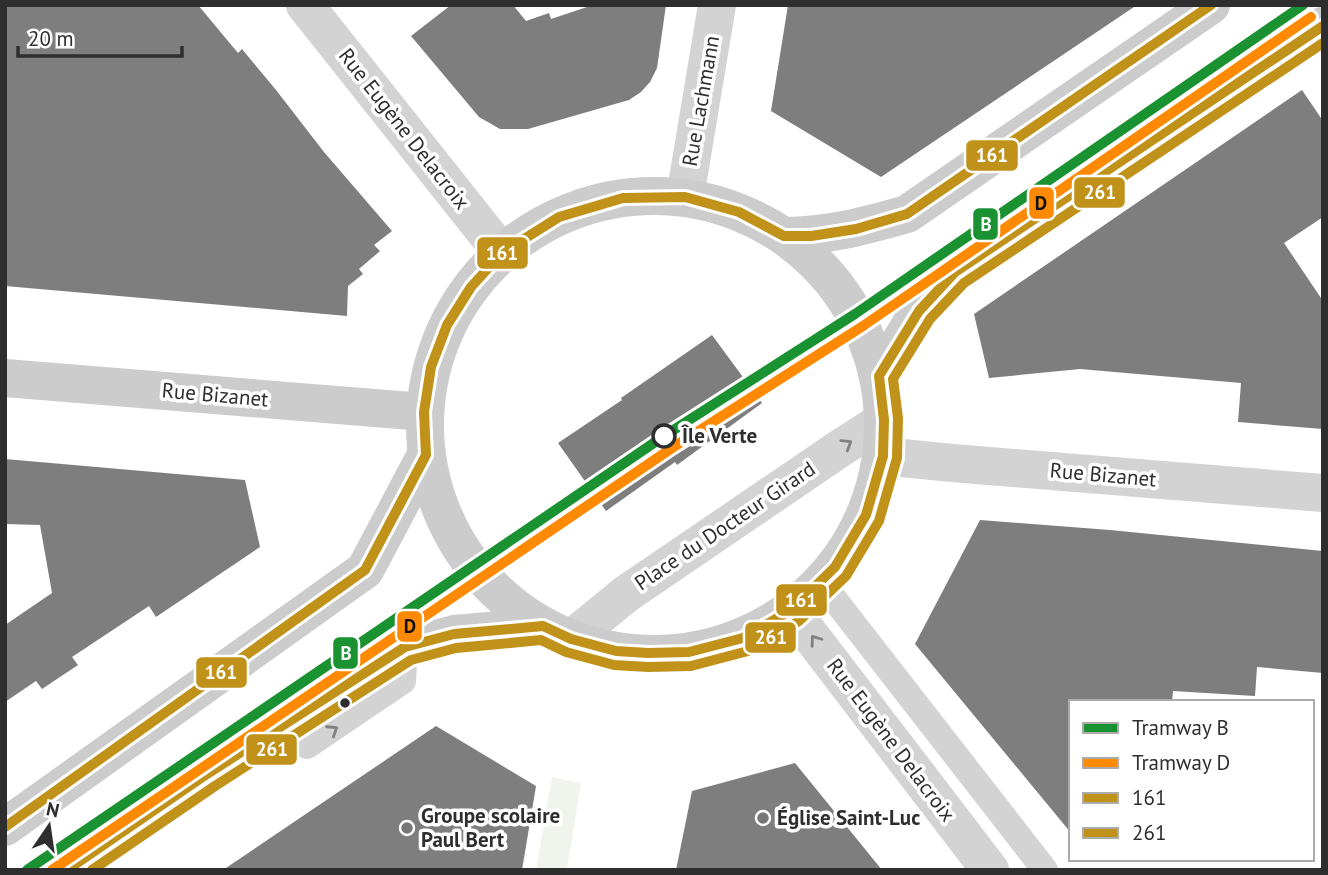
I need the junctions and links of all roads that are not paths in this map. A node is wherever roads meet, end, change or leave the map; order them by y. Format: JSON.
{"nodes":[{"id":1,"x":305,"y":5,"type":"edge"},
{"id":2,"x":717,"y":5,"type":"edge"},
{"id":3,"x":1210,"y":5,"type":"edge"},
{"id":4,"x":1323,"y":26,"type":"edge"},
{"id":5,"x":685,"y":197,"type":"junction"},
{"id":6,"x":784,"y":236,"type":"junction"},
{"id":7,"x":502,"y":253,"type":"junction"},
{"id":8,"x":879,"y":376,"type":"junction"},
{"id":9,"x":5,"y":378,"type":"edge"},
{"id":10,"x":424,"y":412,"type":"junction"},
{"id":11,"x":883,"y":438,"type":"junction"},
{"id":12,"x":426,"y":455,"type":"junction"},
{"id":13,"x":1323,"y":493,"type":"edge"},
{"id":14,"x":821,"y":582,"type":"junction"},
{"id":15,"x":791,"y":610,"type":"junction"},
{"id":16,"x":557,"y":633,"type":"junction"},
{"id":17,"x":5,"y":827,"type":"edge"},
{"id":18,"x":67,"y":870,"type":"edge"},
{"id":19,"x":990,"y":870,"type":"edge"},
{"id":20,"x":1045,"y":870,"type":"edge"}],
"edges":[{"from":1,"to":7,"type":"street","name":"Rue Eugène Delacroix"},
{"from":2,"to":5,"type":"street","name":"Rue Lachmann"},
{"from":3,"to":6,"type":"street"},
{"from":4,"to":8,"type":"street"},
{"from":5,"to":6,"type":"street"},
{"from":5,"to":7,"type":"street"},
{"from":6,"to":8,"type":"street"},
{"from":7,"to":10,"type":"street"},
{"from":8,"to":11,"type":"street"},
{"from":9,"to":10,"type":"street","name":"Rue Bizanet"},
{"from":10,"to":12,"type":"street"},
{"from":11,"to":13,"type":"street","name":"Rue Bizanet"},
{"from":11,"to":14,"type":"street"},
{"from":16,"to":11,"type":"street","name":"Place du Docteur Girard","one_way":true},
{"from":12,"to":16,"type":"street"},
{"from":12,"to":17,"type":"street"},
{"from":14,"to":15,"type":"street"},
{"from":14,"to":20,"type":"lane"},
{"from":15,"to":16,"type":"street"},
{"from":19,"to":15,"type":"street","name":"Rue Eugène Delacroix","one_way":true},
{"from":18,"to":16,"type":"street","one_way":true}]}
